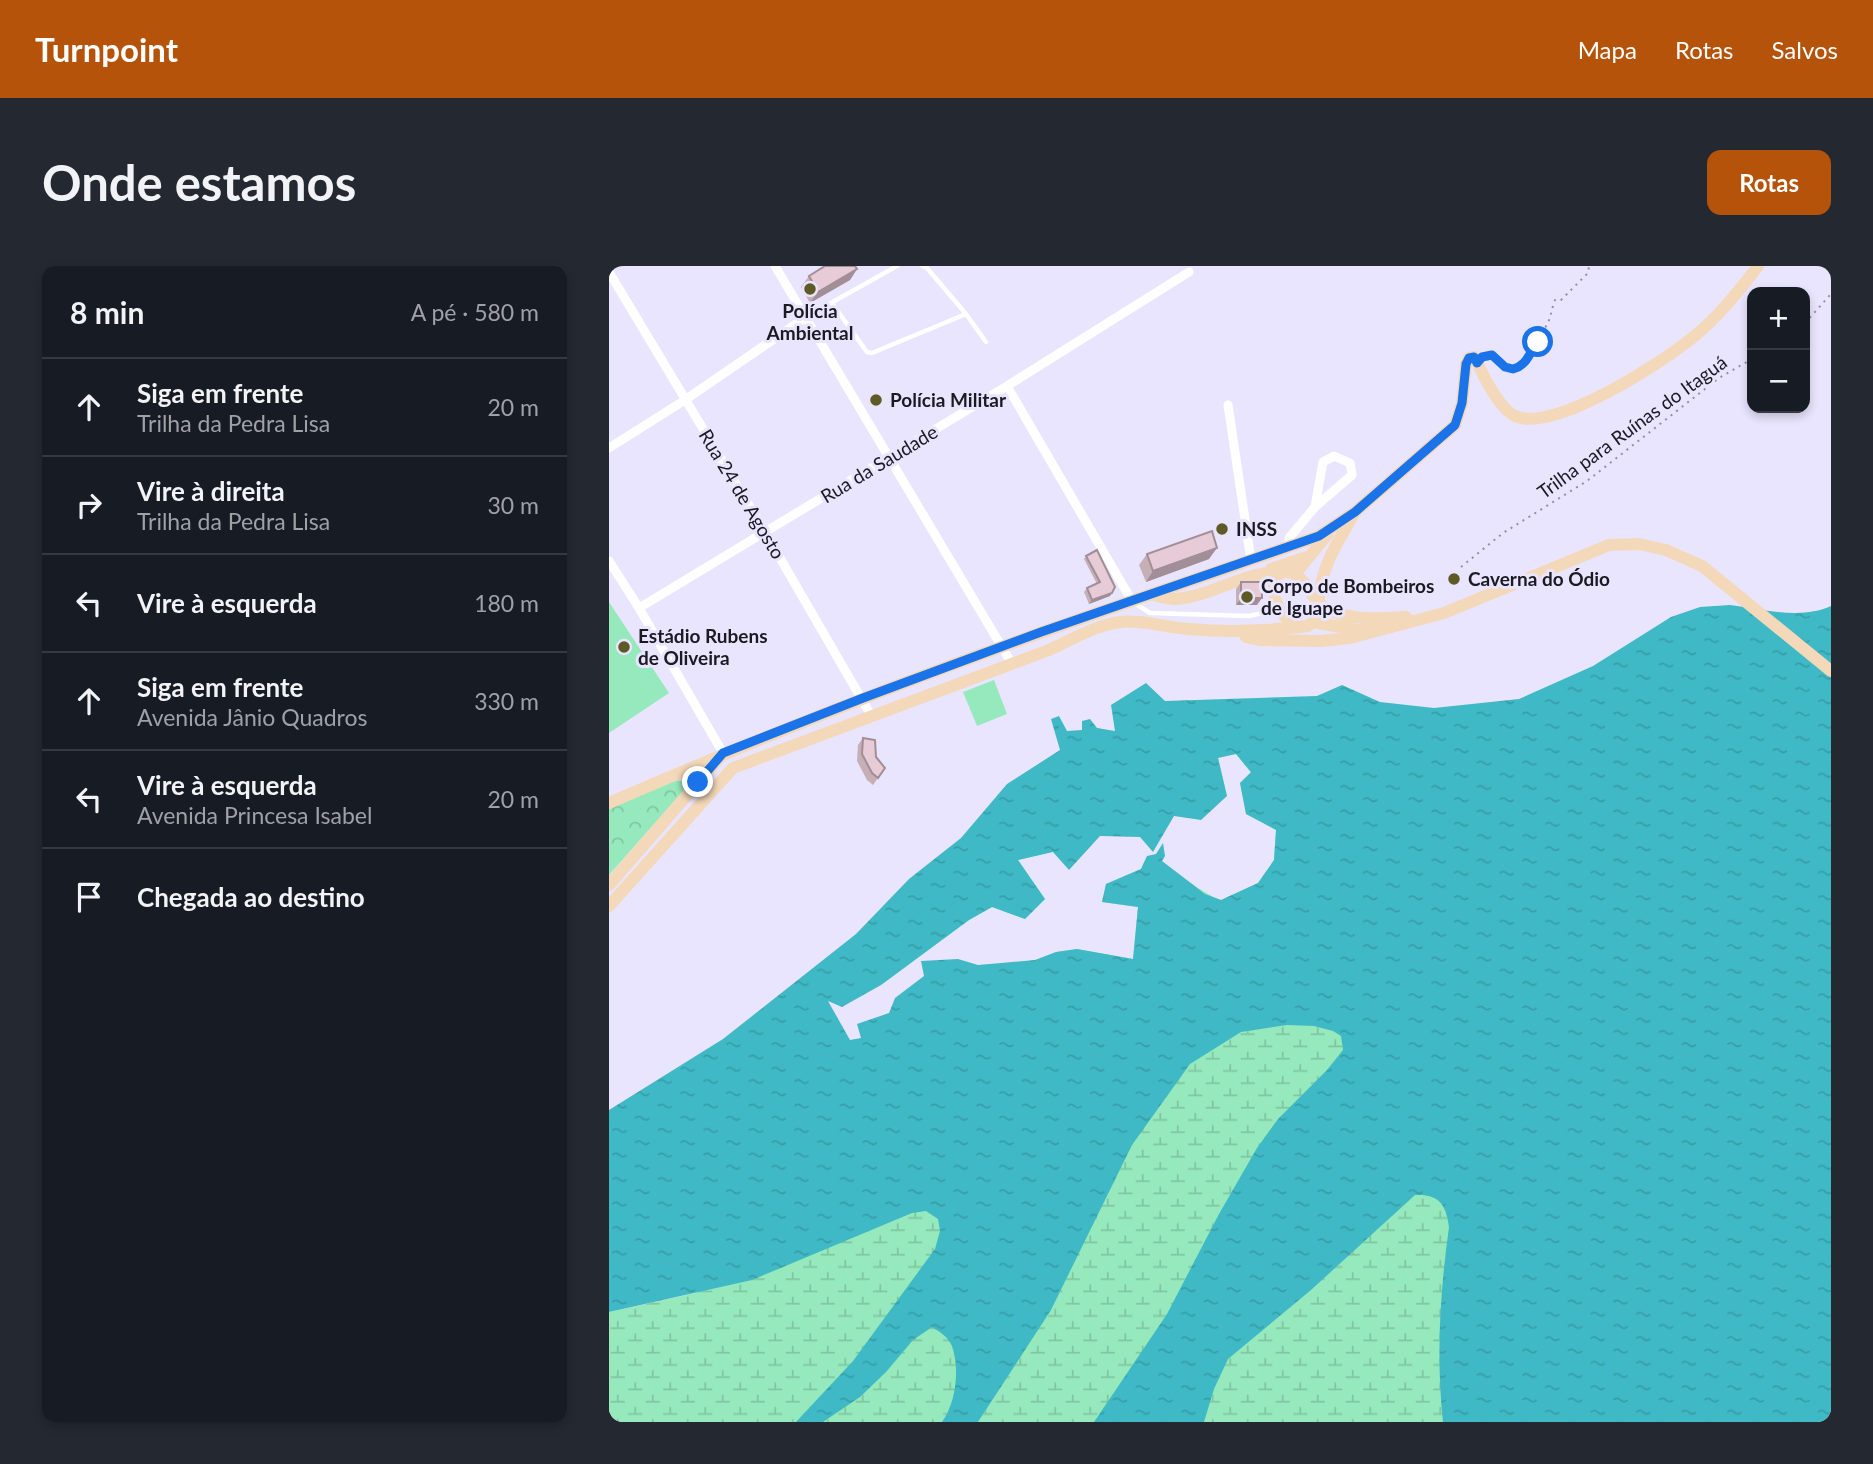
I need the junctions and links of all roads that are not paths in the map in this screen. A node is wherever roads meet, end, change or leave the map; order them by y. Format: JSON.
{"nodes":[{"id":1,"x":775,"y":266,"type":"edge"},
{"id":2,"x":897,"y":266,"type":"edge"},
{"id":3,"x":922,"y":266,"type":"edge"},
{"id":4,"x":1758,"y":266,"type":"edge"},
{"id":5,"x":609,"y":272,"type":"edge"},
{"id":6,"x":1189,"y":272,"type":"dead end"},
{"id":7,"x":1750,"y":272,"type":"edge"},
{"id":8,"x":832,"y":303,"type":"junction"},
{"id":9,"x":966,"y":314,"type":"junction"},
{"id":10,"x":806,"y":317,"type":"junction"},
{"id":11,"x":986,"y":342,"type":"dead end"},
{"id":12,"x":1007,"y":386,"type":"junction"},
{"id":13,"x":685,"y":400,"type":"junction"},
{"id":14,"x":1228,"y":405,"type":"dead end"},
{"id":15,"x":609,"y":449,"type":"edge"},
{"id":16,"x":889,"y":457,"type":"junction"},
{"id":17,"x":1315,"y":507,"type":"junction"},
{"id":18,"x":1355,"y":512,"type":"junction"},
{"id":19,"x":1337,"y":523,"type":"junction"},
{"id":20,"x":765,"y":532,"type":"junction"},
{"id":21,"x":1289,"y":547,"type":"junction"},
{"id":22,"x":1307,"y":557,"type":"junction"},
{"id":23,"x":1251,"y":560,"type":"junction"},
{"id":24,"x":609,"y":561,"type":"edge"},
{"id":25,"x":1289,"y":573,"type":"junction"},
{"id":26,"x":1260,"y":574,"type":"junction"},
{"id":27,"x":1321,"y":579,"type":"junction"},
{"id":28,"x":1151,"y":595,"type":"junction"},
{"id":29,"x":1132,"y":601,"type":"junction"},
{"id":30,"x":1275,"y":603,"type":"junction"},
{"id":31,"x":1318,"y":603,"type":"junction"},
{"id":32,"x":639,"y":608,"type":"junction"},
{"id":33,"x":1444,"y":613,"type":"junction"},
{"id":34,"x":1175,"y":614,"type":"junction"},
{"id":35,"x":1313,"y":622,"type":"junction"},
{"id":36,"x":1295,"y":628,"type":"junction"},
{"id":37,"x":1179,"y":629,"type":"junction"},
{"id":38,"x":1377,"y":630,"type":"junction"},
{"id":39,"x":1041,"y":632,"type":"junction"},
{"id":40,"x":1225,"y":632,"type":"junction"},
{"id":41,"x":1003,"y":647,"type":"junction"},
{"id":42,"x":1049,"y":650,"type":"junction"},
{"id":43,"x":1012,"y":664,"type":"junction"},
{"id":44,"x":1831,"y":671,"type":"edge"},
{"id":45,"x":863,"y":698,"type":"junction"},
{"id":46,"x":873,"y":717,"type":"junction"},
{"id":47,"x":723,"y":753,"type":"junction"},
{"id":48,"x":733,"y":768,"type":"junction"},
{"id":49,"x":609,"y":803,"type":"edge"},
{"id":50,"x":609,"y":885,"type":"edge"},
{"id":51,"x":609,"y":906,"type":"edge"}],
"edges":[{"from":1,"to":10,"type":"street"},
{"from":2,"to":8,"type":"lane"},
{"from":3,"to":9,"type":"lane"},
{"from":4,"to":7,"type":"main road"},
{"from":5,"to":13,"type":"street","name":"Rua 24 de Agosto"},
{"from":6,"to":12,"type":"street","name":"Rua da Saudade"},
{"from":7,"to":18,"type":"main road"},
{"from":8,"to":9,"type":"lane"},
{"from":8,"to":10,"type":"lane"},
{"from":9,"to":11,"type":"lane"},
{"from":10,"to":13,"type":"street"},
{"from":10,"to":16,"type":"street"},
{"from":12,"to":16,"type":"street","name":"Rua da Saudade"},
{"from":12,"to":29,"type":"street"},
{"from":13,"to":15,"type":"street"},
{"from":13,"to":20,"type":"street","name":"Rua 24 de Agosto"},
{"from":14,"to":23,"type":"street"},
{"from":16,"to":20,"type":"street","name":"Rua da Saudade"},
{"from":16,"to":41,"type":"street"},
{"from":17,"to":17,"type":"street"},
{"from":17,"to":21,"type":"street"},
{"from":18,"to":19,"type":"main road"},
{"from":18,"to":27,"type":"main road"},
{"from":19,"to":21,"type":"main road"},
{"from":19,"to":22,"type":"main road"},
{"from":20,"to":32,"type":"street","name":"Rua da Saudade"},
{"from":20,"to":45,"type":"street","name":"Rua 24 de Agosto"},
{"from":21,"to":22,"type":"main road"},
{"from":21,"to":23,"type":"main road"},
{"from":22,"to":25,"type":"main road"},
{"from":22,"to":26,"type":"main road"},
{"from":22,"to":27,"type":"main road"},
{"from":23,"to":28,"type":"main road"},
{"from":24,"to":32,"type":"street"},
{"from":25,"to":26,"type":"main road"},
{"from":25,"to":30,"type":"main road"},
{"from":25,"to":31,"type":"main road"},
{"from":26,"to":28,"type":"main road"},
{"from":27,"to":31,"type":"main road"},
{"from":28,"to":29,"type":"main road"},
{"from":29,"to":34,"type":"lane"},
{"from":29,"to":39,"type":"main road"},
{"from":30,"to":34,"type":"lane"},
{"from":30,"to":36,"type":"main road"},
{"from":31,"to":33,"type":"main road"},
{"from":31,"to":35,"type":"main road"},
{"from":32,"to":47,"type":"street"},
{"from":33,"to":38,"type":"main road"},
{"from":33,"to":44,"type":"main road"},
{"from":34,"to":37,"type":"lane"},
{"from":35,"to":36,"type":"main road"},
{"from":35,"to":38,"type":"main road"},
{"from":36,"to":40,"type":"main road"},
{"from":37,"to":40,"type":"main road"},
{"from":37,"to":42,"type":"main road"},
{"from":38,"to":40,"type":"main road"},
{"from":39,"to":41,"type":"main road"},
{"from":39,"to":42,"type":"main road"},
{"from":41,"to":43,"type":"street"},
{"from":41,"to":45,"type":"main road"},
{"from":42,"to":43,"type":"main road"},
{"from":43,"to":46,"type":"main road"},
{"from":45,"to":46,"type":"street","name":"Rua 24 de Agosto"},
{"from":45,"to":47,"type":"main road"},
{"from":46,"to":48,"type":"main road"},
{"from":47,"to":48,"type":"main road"},
{"from":47,"to":49,"type":"main road"},
{"from":47,"to":50,"type":"main road"},
{"from":48,"to":51,"type":"main road"}]}
